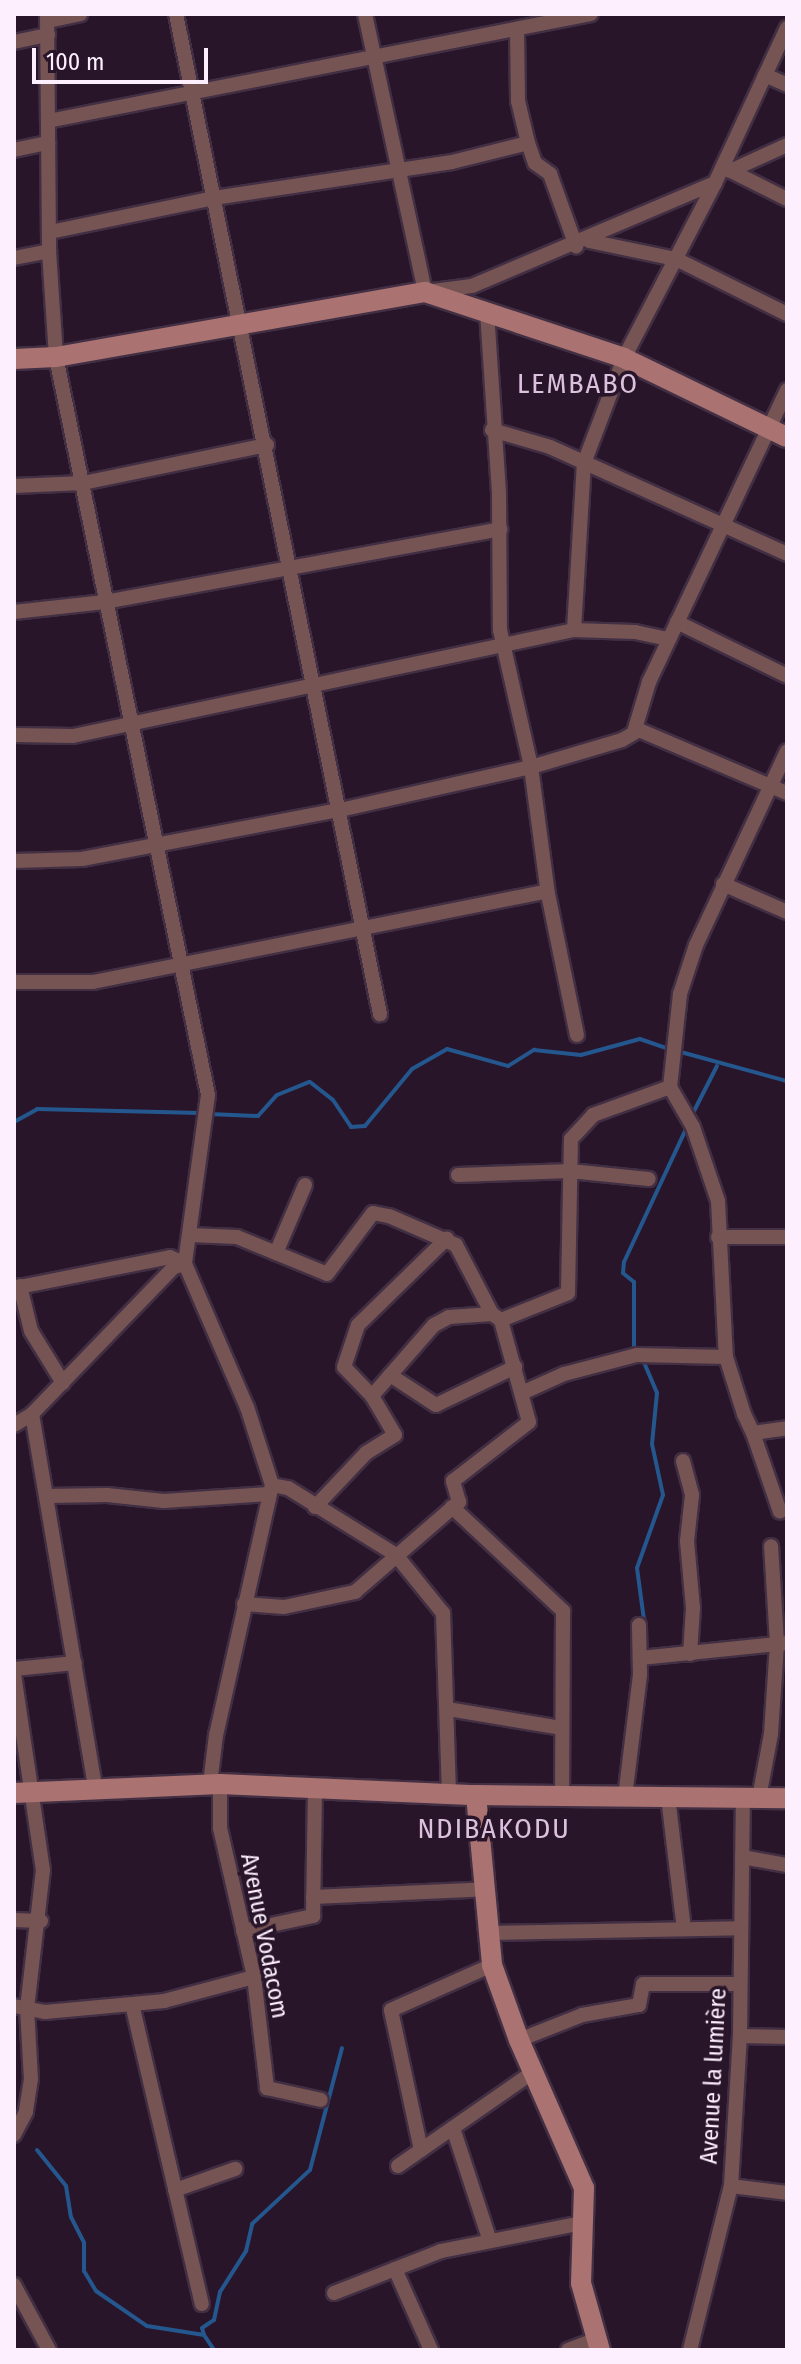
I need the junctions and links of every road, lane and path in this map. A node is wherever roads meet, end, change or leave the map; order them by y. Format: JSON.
{"nodes":[{"id":1,"x":80,"y":14,"type":"edge"},
{"id":2,"x":176,"y":14,"type":"edge"},
{"id":3,"x":365,"y":14,"type":"edge"},
{"id":4,"x":591,"y":14,"type":"edge"},
{"id":5,"x":48,"y":23,"type":"edge"},
{"id":6,"x":787,"y":28,"type":"edge"},
{"id":7,"x":517,"y":29,"type":"junction"},
{"id":8,"x":14,"y":42,"type":"edge"},
{"id":9,"x":376,"y":55,"type":"junction"},
{"id":10,"x":765,"y":75,"type":"junction"},
{"id":11,"x":787,"y":85,"type":"edge"},
{"id":12,"x":192,"y":92,"type":"junction"},
{"id":13,"x":48,"y":121,"type":"junction"},
{"id":14,"x":48,"y":143,"type":"junction"},
{"id":15,"x":528,"y":143,"type":"junction"},
{"id":16,"x":787,"y":145,"type":"edge"},
{"id":17,"x":14,"y":150,"type":"edge"},
{"id":18,"x":399,"y":167,"type":"junction"},
{"id":19,"x":726,"y":169,"type":"junction"},
{"id":20,"x":715,"y":183,"type":"junction"},
{"id":21,"x":214,"y":198,"type":"junction"},
{"id":22,"x":787,"y":199,"type":"edge"},
{"id":23,"x":50,"y":232,"type":"junction"},
{"id":24,"x":582,"y":243,"type":"junction"},
{"id":25,"x":49,"y":251,"type":"junction"},
{"id":26,"x":14,"y":258,"type":"edge"},
{"id":27,"x":676,"y":259,"type":"junction"},
{"id":28,"x":425,"y":292,"type":"junction"},
{"id":29,"x":487,"y":312,"type":"junction"},
{"id":30,"x":787,"y":314,"type":"edge"},
{"id":31,"x":239,"y":322,"type":"junction"},
{"id":32,"x":56,"y":357,"type":"junction"},
{"id":33,"x":624,"y":358,"type":"junction"},
{"id":34,"x":14,"y":359,"type":"edge"},
{"id":35,"x":787,"y":390,"type":"edge"},
{"id":36,"x":492,"y":430,"type":"junction"},
{"id":37,"x":778,"y":433,"type":"edge"},
{"id":38,"x":267,"y":445,"type":"junction"},
{"id":39,"x":584,"y":463,"type":"junction"},
{"id":40,"x":83,"y":483,"type":"junction"},
{"id":41,"x":14,"y":486,"type":"edge"},
{"id":42,"x":722,"y":522,"type":"junction"},
{"id":43,"x":500,"y":529,"type":"junction"},
{"id":44,"x":787,"y":554,"type":"edge"},
{"id":45,"x":290,"y":568,"type":"junction"},
{"id":46,"x":104,"y":602,"type":"junction"},
{"id":47,"x":14,"y":612,"type":"edge"},
{"id":48,"x":677,"y":622,"type":"junction"},
{"id":49,"x":574,"y":630,"type":"junction"},
{"id":50,"x":669,"y":639,"type":"junction"},
{"id":51,"x":503,"y":647,"type":"junction"},
{"id":52,"x":787,"y":676,"type":"edge"},
{"id":53,"x":312,"y":685,"type":"junction"},
{"id":54,"x":128,"y":725,"type":"junction"},
{"id":55,"x":634,"y":732,"type":"junction"},
{"id":56,"x":14,"y":735,"type":"edge"},
{"id":57,"x":787,"y":751,"type":"edge"},
{"id":58,"x":531,"y":767,"type":"junction"},
{"id":59,"x":769,"y":785,"type":"junction"},
{"id":60,"x":787,"y":793,"type":"edge"},
{"id":61,"x":340,"y":810,"type":"junction"},
{"id":62,"x":153,"y":846,"type":"junction"},
{"id":63,"x":14,"y":861,"type":"edge"},
{"id":64,"x":723,"y":884,"type":"junction"},
{"id":65,"x":547,"y":891,"type":"junction"},
{"id":66,"x":787,"y":912,"type":"edge"},
{"id":67,"x":363,"y":928,"type":"junction"},
{"id":68,"x":177,"y":965,"type":"junction"},
{"id":69,"x":14,"y":982,"type":"edge"},
{"id":70,"x":380,"y":1014,"type":"dead end"},
{"id":71,"x":577,"y":1035,"type":"dead end"},
{"id":72,"x":670,"y":1087,"type":"junction"},
{"id":73,"x":570,"y":1171,"type":"junction"},
{"id":74,"x":458,"y":1175,"type":"dead end"},
{"id":75,"x":649,"y":1179,"type":"dead end"},
{"id":76,"x":305,"y":1185,"type":"dead end"},
{"id":77,"x":190,"y":1235,"type":"junction"},
{"id":78,"x":718,"y":1237,"type":"junction"},
{"id":79,"x":787,"y":1237,"type":"edge"},
{"id":80,"x":447,"y":1238,"type":"junction"},
{"id":81,"x":276,"y":1253,"type":"junction"},
{"id":82,"x":185,"y":1264,"type":"junction"},
{"id":83,"x":17,"y":1287,"type":"edge"},
{"id":84,"x":496,"y":1317,"type":"junction"},
{"id":85,"x":726,"y":1357,"type":"junction"},
{"id":86,"x":515,"y":1367,"type":"junction"},
{"id":87,"x":390,"y":1375,"type":"junction"},
{"id":88,"x":63,"y":1383,"type":"junction"},
{"id":89,"x":524,"y":1392,"type":"junction"},
{"id":90,"x":372,"y":1396,"type":"junction"},
{"id":91,"x":32,"y":1414,"type":"junction"},
{"id":92,"x":14,"y":1425,"type":"edge"},
{"id":93,"x":787,"y":1428,"type":"edge"},
{"id":94,"x":753,"y":1433,"type":"junction"},
{"id":95,"x":683,"y":1461,"type":"dead end"},
{"id":96,"x":270,"y":1489,"type":"junction"},
{"id":97,"x":46,"y":1496,"type":"junction"},
{"id":98,"x":315,"y":1507,"type":"junction"},
{"id":99,"x":452,"y":1507,"type":"junction"},
{"id":100,"x":780,"y":1512,"type":"dead end"},
{"id":101,"x":771,"y":1546,"type":"dead end"},
{"id":102,"x":396,"y":1555,"type":"junction"},
{"id":103,"x":244,"y":1604,"type":"junction"},
{"id":104,"x":639,"y":1625,"type":"dead end"},
{"id":105,"x":782,"y":1643,"type":"edge"},
{"id":106,"x":690,"y":1654,"type":"junction"},
{"id":107,"x":640,"y":1658,"type":"junction"},
{"id":108,"x":75,"y":1663,"type":"junction"},
{"id":109,"x":14,"y":1672,"type":"edge"},
{"id":110,"x":448,"y":1709,"type":"junction"},
{"id":111,"x":561,"y":1728,"type":"junction"},
{"id":112,"x":215,"y":1784,"type":"junction"},
{"id":113,"x":95,"y":1787,"type":"junction"},
{"id":114,"x":315,"y":1789,"type":"junction"},
{"id":115,"x":35,"y":1791,"type":"junction"},
{"id":116,"x":14,"y":1793,"type":"edge"},
{"id":117,"x":449,"y":1795,"type":"junction"},
{"id":118,"x":476,"y":1795,"type":"junction"},
{"id":119,"x":562,"y":1796,"type":"junction"},
{"id":120,"x":625,"y":1797,"type":"junction"},
{"id":121,"x":668,"y":1797,"type":"junction"},
{"id":122,"x":751,"y":1798,"type":"junction"},
{"id":123,"x":787,"y":1798,"type":"edge"},
{"id":124,"x":742,"y":1857,"type":"junction"},
{"id":125,"x":787,"y":1865,"type":"edge"},
{"id":126,"x":486,"y":1889,"type":"junction"},
{"id":127,"x":313,"y":1897,"type":"junction"},
{"id":128,"x":14,"y":1920,"type":"edge"},
{"id":129,"x":41,"y":1921,"type":"junction"},
{"id":130,"x":741,"y":1928,"type":"junction"},
{"id":131,"x":684,"y":1929,"type":"junction"},
{"id":132,"x":243,"y":1931,"type":"junction"},
{"id":133,"x":489,"y":1933,"type":"junction"},
{"id":134,"x":492,"y":1965,"type":"junction"},
{"id":135,"x":254,"y":1977,"type":"junction"},
{"id":136,"x":740,"y":1984,"type":"junction"},
{"id":137,"x":132,"y":2004,"type":"junction"},
{"id":138,"x":20,"y":2007,"type":"edge"},
{"id":139,"x":740,"y":2036,"type":"junction"},
{"id":140,"x":787,"y":2037,"type":"edge"},
{"id":141,"x":519,"y":2040,"type":"junction"},
{"id":142,"x":533,"y":2072,"type":"junction"},
{"id":143,"x":321,"y":2100,"type":"dead end"},
{"id":144,"x":453,"y":2128,"type":"junction"},
{"id":145,"x":14,"y":2135,"type":"edge"},
{"id":146,"x":421,"y":2150,"type":"junction"},
{"id":147,"x":398,"y":2166,"type":"dead end"},
{"id":148,"x":235,"y":2169,"type":"dead end"},
{"id":149,"x":731,"y":2186,"type":"junction"},
{"id":150,"x":175,"y":2190,"type":"junction"},
{"id":151,"x":787,"y":2193,"type":"edge"},
{"id":152,"x":583,"y":2223,"type":"junction"},
{"id":153,"x":489,"y":2238,"type":"junction"},
{"id":154,"x":395,"y":2269,"type":"junction"},
{"id":155,"x":14,"y":2285,"type":"edge"},
{"id":156,"x":334,"y":2293,"type":"dead end"},
{"id":157,"x":202,"y":2304,"type":"dead end"},
{"id":158,"x":598,"y":2344,"type":"edge"},
{"id":159,"x":430,"y":2349,"type":"edge"},
{"id":160,"x":49,"y":2350,"type":"edge"},
{"id":161,"x":568,"y":2350,"type":"edge"},
{"id":162,"x":690,"y":2350,"type":"edge"}],
"edges":[{"from":1,"to":5,"type":"street"},
{"from":2,"to":12,"type":"street"},
{"from":3,"to":9,"type":"street"},
{"from":4,"to":7,"type":"street"},
{"from":5,"to":8,"type":"street"},
{"from":5,"to":13,"type":"street"},
{"from":6,"to":10,"type":"street"},
{"from":7,"to":9,"type":"street"},
{"from":7,"to":15,"type":"street"},
{"from":9,"to":12,"type":"street"},
{"from":9,"to":18,"type":"street"},
{"from":10,"to":11,"type":"street"},
{"from":10,"to":19,"type":"street"},
{"from":12,"to":13,"type":"street"},
{"from":12,"to":21,"type":"street"},
{"from":13,"to":14,"type":"street"},
{"from":14,"to":17,"type":"street"},
{"from":14,"to":23,"type":"street"},
{"from":15,"to":18,"type":"street"},
{"from":15,"to":24,"type":"street"},
{"from":16,"to":19,"type":"street"},
{"from":18,"to":21,"type":"street"},
{"from":18,"to":28,"type":"street"},
{"from":19,"to":20,"type":"street"},
{"from":19,"to":22,"type":"street"},
{"from":20,"to":24,"type":"street"},
{"from":20,"to":27,"type":"street"},
{"from":21,"to":23,"type":"street"},
{"from":21,"to":31,"type":"street"},
{"from":23,"to":25,"type":"street"},
{"from":24,"to":27,"type":"street"},
{"from":24,"to":28,"type":"street"},
{"from":25,"to":26,"type":"street"},
{"from":25,"to":32,"type":"street"},
{"from":27,"to":30,"type":"street"},
{"from":27,"to":33,"type":"street"},
{"from":28,"to":29,"type":"street"},
{"from":28,"to":31,"type":"street"},
{"from":29,"to":33,"type":"street"},
{"from":29,"to":36,"type":"street"},
{"from":31,"to":32,"type":"street"},
{"from":31,"to":38,"type":"street"},
{"from":32,"to":34,"type":"street"},
{"from":32,"to":40,"type":"street"},
{"from":33,"to":37,"type":"street"},
{"from":33,"to":39,"type":"street"},
{"from":35,"to":37,"type":"street"},
{"from":36,"to":39,"type":"street"},
{"from":36,"to":43,"type":"street"},
{"from":37,"to":42,"type":"street"},
{"from":38,"to":40,"type":"street"},
{"from":38,"to":45,"type":"street"},
{"from":39,"to":42,"type":"street"},
{"from":39,"to":49,"type":"street"},
{"from":40,"to":41,"type":"street"},
{"from":40,"to":46,"type":"street"},
{"from":42,"to":44,"type":"street"},
{"from":42,"to":48,"type":"street"},
{"from":43,"to":45,"type":"street"},
{"from":43,"to":51,"type":"street"},
{"from":45,"to":46,"type":"street"},
{"from":45,"to":53,"type":"street"},
{"from":46,"to":47,"type":"street"},
{"from":46,"to":54,"type":"street"},
{"from":48,"to":50,"type":"street"},
{"from":48,"to":52,"type":"street"},
{"from":49,"to":50,"type":"street"},
{"from":49,"to":51,"type":"street"},
{"from":50,"to":55,"type":"street"},
{"from":51,"to":53,"type":"street"},
{"from":51,"to":58,"type":"street"},
{"from":53,"to":54,"type":"street"},
{"from":53,"to":61,"type":"street"},
{"from":54,"to":56,"type":"street"},
{"from":54,"to":62,"type":"street"},
{"from":55,"to":58,"type":"street"},
{"from":55,"to":59,"type":"street"},
{"from":57,"to":59,"type":"street"},
{"from":58,"to":61,"type":"street"},
{"from":58,"to":65,"type":"street"},
{"from":59,"to":60,"type":"street"},
{"from":59,"to":64,"type":"street"},
{"from":61,"to":62,"type":"street"},
{"from":61,"to":67,"type":"street"},
{"from":62,"to":63,"type":"street"},
{"from":62,"to":68,"type":"street"},
{"from":64,"to":66,"type":"street"},
{"from":64,"to":72,"type":"street"},
{"from":65,"to":67,"type":"street"},
{"from":65,"to":71,"type":"street"},
{"from":67,"to":68,"type":"street"},
{"from":67,"to":70,"type":"street"},
{"from":68,"to":69,"type":"street"},
{"from":68,"to":77,"type":"street"},
{"from":72,"to":73,"type":"street"},
{"from":72,"to":78,"type":"street"},
{"from":73,"to":74,"type":"street"},
{"from":73,"to":75,"type":"street"},
{"from":73,"to":84,"type":"street"},
{"from":76,"to":81,"type":"street"},
{"from":77,"to":81,"type":"street"},
{"from":77,"to":82,"type":"street"},
{"from":78,"to":79,"type":"street"},
{"from":78,"to":85,"type":"street"},
{"from":80,"to":81,"type":"street"},
{"from":80,"to":84,"type":"street"},
{"from":80,"to":90,"type":"street"},
{"from":82,"to":83,"type":"street"},
{"from":82,"to":88,"type":"street"},
{"from":82,"to":96,"type":"street"},
{"from":83,"to":88,"type":"street"},
{"from":84,"to":86,"type":"street"},
{"from":84,"to":87,"type":"street"},
{"from":85,"to":89,"type":"street"},
{"from":85,"to":94,"type":"street"},
{"from":86,"to":87,"type":"street"},
{"from":86,"to":89,"type":"street"},
{"from":87,"to":90,"type":"street"},
{"from":88,"to":91,"type":"street"},
{"from":89,"to":99,"type":"street"},
{"from":90,"to":98,"type":"street"},
{"from":91,"to":92,"type":"street"},
{"from":91,"to":97,"type":"street"},
{"from":93,"to":94,"type":"street"},
{"from":94,"to":100,"type":"street"},
{"from":95,"to":106,"type":"street"},
{"from":96,"to":97,"type":"street"},
{"from":96,"to":98,"type":"street"},
{"from":96,"to":103,"type":"street","name":"Avenue Vodacom"},
{"from":97,"to":108,"type":"street"},
{"from":98,"to":102,"type":"street"},
{"from":99,"to":102,"type":"street"},
{"from":99,"to":111,"type":"street"},
{"from":101,"to":105,"type":"street","name":"Avenue la lumière"},
{"from":102,"to":103,"type":"street"},
{"from":102,"to":110,"type":"street"},
{"from":103,"to":112,"type":"street","name":"Avenue Vodacom"},
{"from":104,"to":107,"type":"street"},
{"from":105,"to":106,"type":"street"},
{"from":105,"to":122,"type":"street","name":"Avenue la lumière"},
{"from":106,"to":107,"type":"street"},
{"from":107,"to":120,"type":"street"},
{"from":108,"to":109,"type":"street"},
{"from":108,"to":113,"type":"street"},
{"from":109,"to":115,"type":"street"},
{"from":110,"to":111,"type":"street"},
{"from":110,"to":117,"type":"street"},
{"from":111,"to":119,"type":"street"},
{"from":112,"to":113,"type":"street"},
{"from":112,"to":114,"type":"street"},
{"from":112,"to":132,"type":"street","name":"Avenue Vodacom"},
{"from":113,"to":115,"type":"street"},
{"from":114,"to":117,"type":"street"},
{"from":114,"to":127,"type":"street"},
{"from":115,"to":116,"type":"street"},
{"from":115,"to":129,"type":"street"},
{"from":117,"to":118,"type":"street"},
{"from":118,"to":119,"type":"street"},
{"from":118,"to":126,"type":"street"},
{"from":119,"to":120,"type":"street"},
{"from":120,"to":121,"type":"street"},
{"from":121,"to":122,"type":"street"},
{"from":121,"to":131,"type":"street"},
{"from":122,"to":123,"type":"street"},
{"from":122,"to":124,"type":"street","name":"Avenue la lumière"},
{"from":124,"to":125,"type":"street"},
{"from":124,"to":130,"type":"street","name":"Avenue la lumière"},
{"from":126,"to":127,"type":"street"},
{"from":126,"to":133,"type":"street"},
{"from":127,"to":132,"type":"street"},
{"from":128,"to":129,"type":"street"},
{"from":129,"to":138,"type":"street"},
{"from":130,"to":131,"type":"street"},
{"from":130,"to":136,"type":"street","name":"Avenue la lumière"},
{"from":131,"to":133,"type":"street"},
{"from":132,"to":135,"type":"street","name":"Avenue Vodacom"},
{"from":133,"to":134,"type":"street"},
{"from":134,"to":141,"type":"street"},
{"from":134,"to":146,"type":"street"},
{"from":135,"to":137,"type":"street"},
{"from":135,"to":143,"type":"street","name":"Avenue Vodacom"},
{"from":136,"to":139,"type":"street","name":"Avenue la lumière"},
{"from":136,"to":141,"type":"street"},
{"from":137,"to":138,"type":"street"},
{"from":137,"to":150,"type":"street"},
{"from":138,"to":145,"type":"street"},
{"from":139,"to":140,"type":"street"},
{"from":139,"to":149,"type":"street","name":"Avenue la lumière"},
{"from":141,"to":142,"type":"street"},
{"from":142,"to":144,"type":"street"},
{"from":142,"to":152,"type":"street"},
{"from":144,"to":146,"type":"street"},
{"from":144,"to":153,"type":"street"},
{"from":146,"to":147,"type":"street"},
{"from":148,"to":150,"type":"street"},
{"from":149,"to":151,"type":"street"},
{"from":149,"to":162,"type":"street","name":"Avenue la lumière"},
{"from":150,"to":157,"type":"street"},
{"from":152,"to":153,"type":"street"},
{"from":152,"to":158,"type":"street"},
{"from":153,"to":154,"type":"street"},
{"from":154,"to":156,"type":"street"},
{"from":154,"to":159,"type":"street"},
{"from":155,"to":160,"type":"street"},
{"from":158,"to":161,"type":"street"}]}
